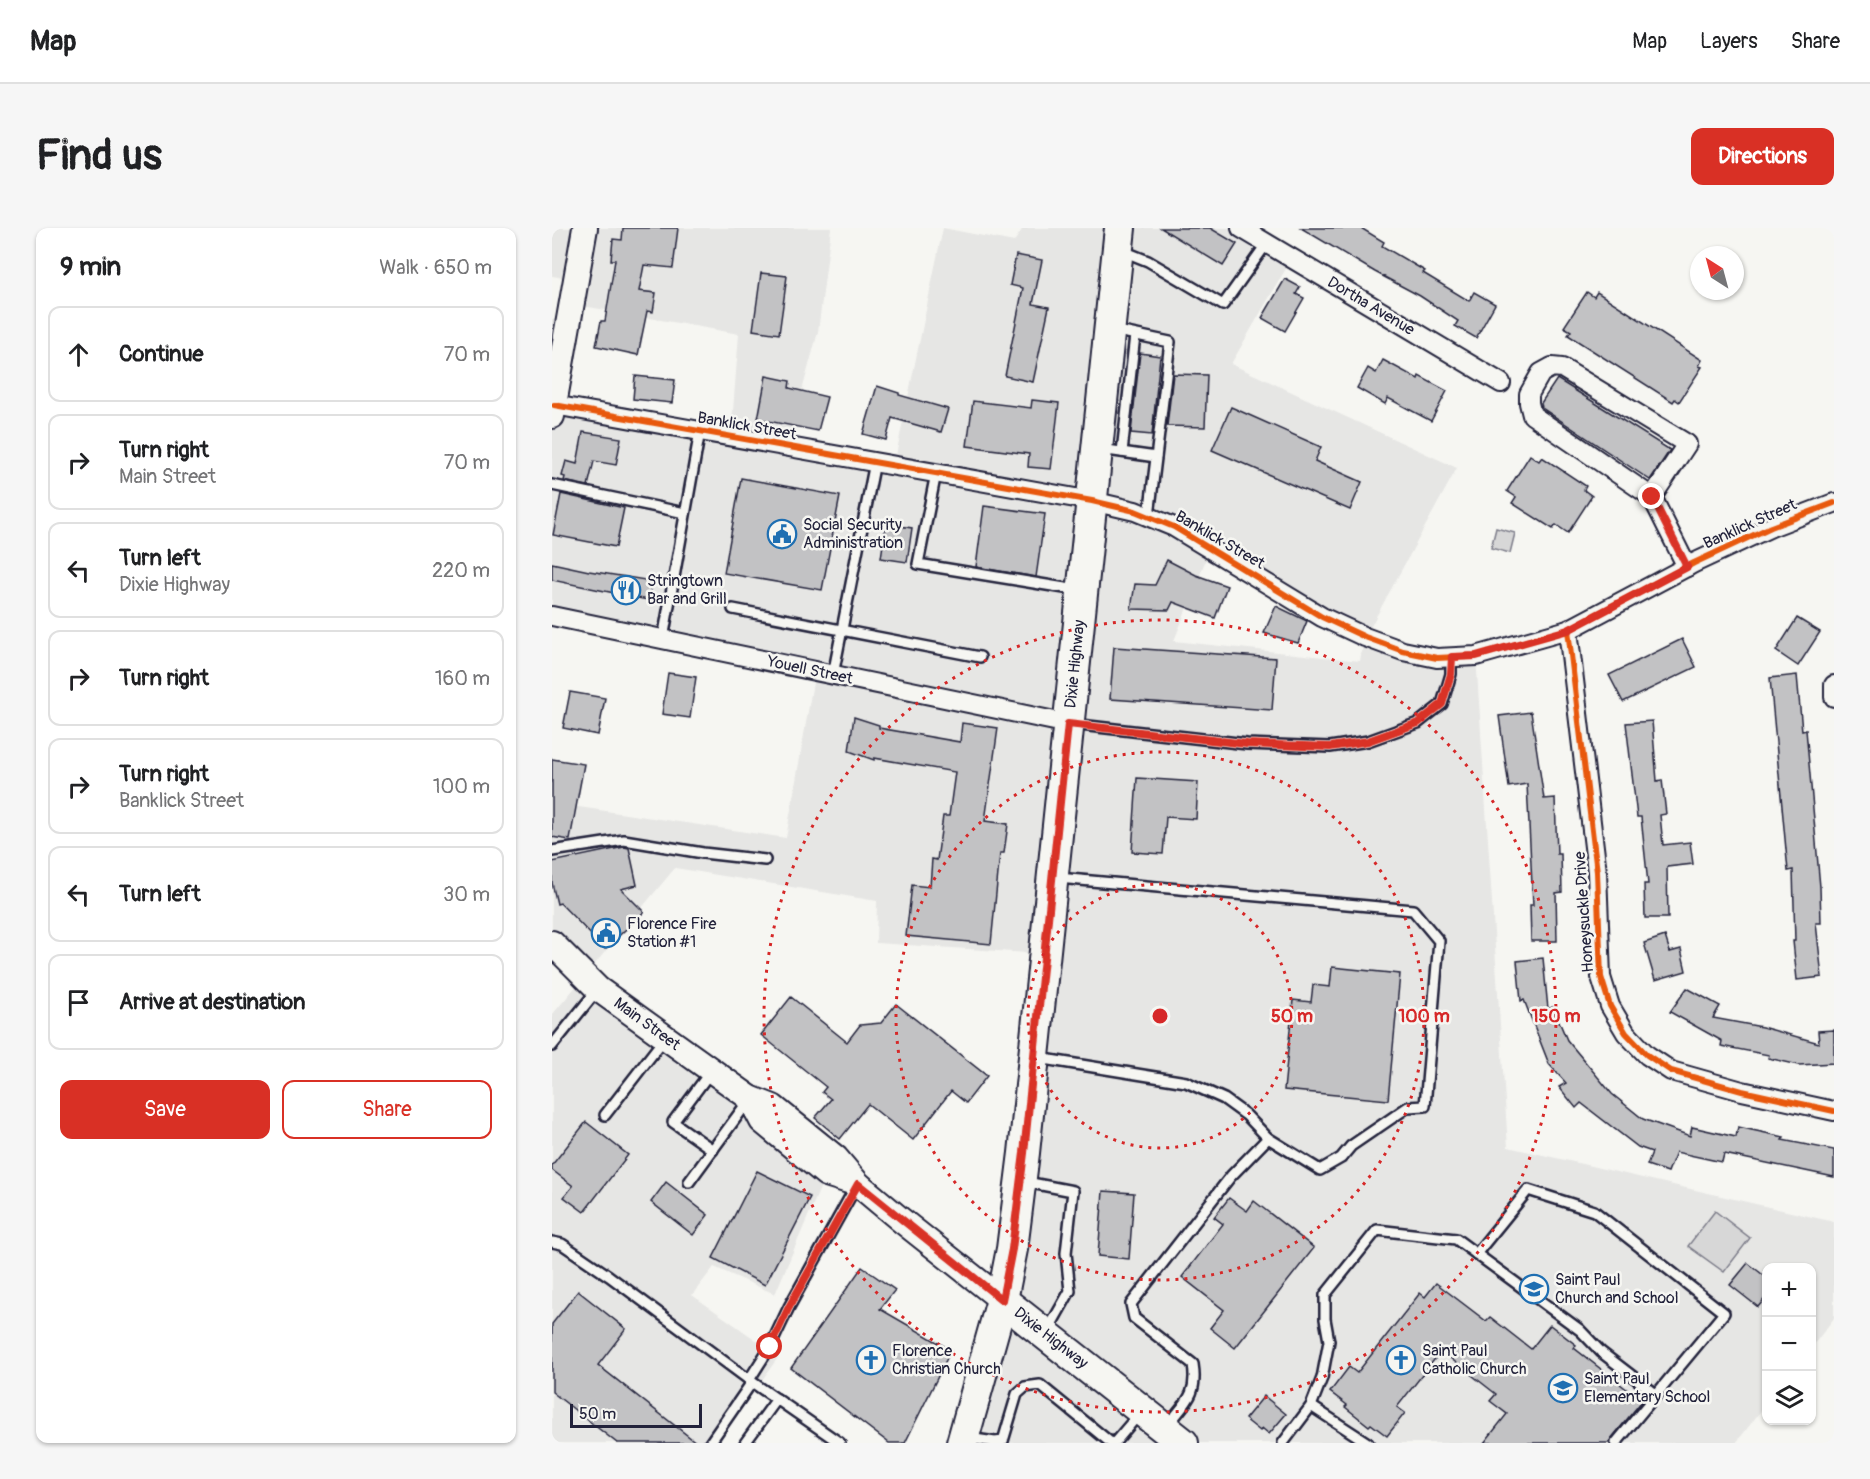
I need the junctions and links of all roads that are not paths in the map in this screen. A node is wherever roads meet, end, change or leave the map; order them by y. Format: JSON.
{"nodes":[{"id":1,"x":1241,"y":228,"type":"edge"},
{"id":2,"x":582,"y":230,"type":"edge"},
{"id":3,"x":1119,"y":239,"type":"edge"},
{"id":4,"x":1266,"y":243,"type":"junction"},
{"id":5,"x":1122,"y":332,"type":"junction"},
{"id":6,"x":1501,"y":384,"type":"dead end"},
{"id":7,"x":553,"y":408,"type":"edge"},
{"id":8,"x":700,"y":431,"type":"junction"},
{"id":9,"x":1110,"y":451,"type":"junction"},
{"id":10,"x":1156,"y":457,"type":"junction"},
{"id":11,"x":874,"y":462,"type":"junction"},
{"id":12,"x":936,"y":473,"type":"junction"},
{"id":13,"x":552,"y":485,"type":"edge"},
{"id":14,"x":1652,"y":497,"type":"junction"},
{"id":15,"x":1092,"y":501,"type":"junction"},
{"id":16,"x":1834,"y":503,"type":"edge"},
{"id":17,"x":685,"y":513,"type":"junction"},
{"id":18,"x":1149,"y":516,"type":"junction"},
{"id":19,"x":1687,"y":567,"type":"junction"},
{"id":20,"x":1083,"y":591,"type":"junction"},
{"id":21,"x":734,"y":609,"type":"dead end"},
{"id":22,"x":552,"y":616,"type":"edge"},
{"id":23,"x":843,"y":630,"type":"junction"},
{"id":24,"x":1568,"y":630,"type":"junction"},
{"id":25,"x":663,"y":639,"type":"junction"},
{"id":26,"x":980,"y":657,"type":"dead end"},
{"id":27,"x":1452,"y":657,"type":"junction"},
{"id":28,"x":833,"y":675,"type":"junction"},
{"id":29,"x":1834,"y":685,"type":"edge"},
{"id":30,"x":1834,"y":697,"type":"edge"},
{"id":31,"x":1068,"y":724,"type":"junction"},
{"id":32,"x":552,"y":850,"type":"edge"},
{"id":33,"x":765,"y":860,"type":"dead end"},
{"id":34,"x":1052,"y":877,"type":"junction"},
{"id":35,"x":552,"y":943,"type":"edge"},
{"id":36,"x":598,"y":989,"type":"junction"},
{"id":37,"x":665,"y":1037,"type":"junction"},
{"id":38,"x":552,"y":1046,"type":"edge"},
{"id":39,"x":1034,"y":1058,"type":"junction"},
{"id":40,"x":712,"y":1070,"type":"junction"},
{"id":41,"x":750,"y":1098,"type":"junction"},
{"id":42,"x":1834,"y":1111,"type":"edge"},
{"id":43,"x":605,"y":1115,"type":"dead end"},
{"id":44,"x":1268,"y":1138,"type":"junction"},
{"id":45,"x":712,"y":1150,"type":"junction"},
{"id":46,"x":1020,"y":1181,"type":"junction"},
{"id":47,"x":689,"y":1182,"type":"dead end"},
{"id":48,"x":858,"y":1184,"type":"junction"},
{"id":49,"x":552,"y":1242,"type":"edge"},
{"id":50,"x":1476,"y":1254,"type":"junction"},
{"id":51,"x":1002,"y":1300,"type":"junction"},
{"id":52,"x":1045,"y":1334,"type":"junction"},
{"id":53,"x":750,"y":1381,"type":"junction"},
{"id":54,"x":1657,"y":1395,"type":"junction"},
{"id":55,"x":777,"y":1400,"type":"junction"},
{"id":56,"x":1311,"y":1406,"type":"junction"},
{"id":57,"x":1141,"y":1410,"type":"junction"},
{"id":58,"x":1174,"y":1436,"type":"edge"},
{"id":59,"x":748,"y":1440,"type":"edge"},
{"id":60,"x":962,"y":1440,"type":"edge"},
{"id":61,"x":710,"y":1443,"type":"edge"},
{"id":62,"x":759,"y":1443,"type":"edge"},
{"id":63,"x":840,"y":1443,"type":"edge"},
{"id":64,"x":1112,"y":1443,"type":"edge"},
{"id":65,"x":1282,"y":1443,"type":"edge"},
{"id":66,"x":1368,"y":1443,"type":"edge"},
{"id":67,"x":1616,"y":1443,"type":"edge"}],
"edges":[{"from":1,"to":4,"type":"street","name":"Dortha Avenue"},
{"from":2,"to":7,"type":"street"},
{"from":3,"to":4,"type":"lane"},
{"from":3,"to":5,"type":"main road","name":"Dixie Highway"},
{"from":4,"to":6,"type":"street","name":"Dortha Avenue"},
{"from":5,"to":9,"type":"main road","name":"Dixie Highway"},
{"from":5,"to":9,"type":"lane"},
{"from":5,"to":10,"type":"lane"},
{"from":7,"to":8,"type":"street","name":"Banklick Street"},
{"from":8,"to":11,"type":"street","name":"Banklick Street"},
{"from":8,"to":17,"type":"lane"},
{"from":9,"to":10,"type":"lane"},
{"from":9,"to":15,"type":"main road","name":"Dixie Highway"},
{"from":10,"to":18,"type":"lane"},
{"from":11,"to":12,"type":"street","name":"Banklick Street"},
{"from":11,"to":23,"type":"lane"},
{"from":12,"to":15,"type":"street","name":"Banklick Street"},
{"from":12,"to":20,"type":"lane"},
{"from":13,"to":17,"type":"lane"},
{"from":14,"to":14,"type":"street"},
{"from":14,"to":19,"type":"street"},
{"from":15,"to":18,"type":"street","name":"Banklick Street"},
{"from":15,"to":20,"type":"main road","name":"Dixie Highway"},
{"from":16,"to":19,"type":"street","name":"Banklick Street"},
{"from":17,"to":25,"type":"lane"},
{"from":18,"to":27,"type":"street","name":"Banklick Street"},
{"from":19,"to":24,"type":"street","name":"Banklick Street"},
{"from":20,"to":31,"type":"main road","name":"Dixie Highway"},
{"from":21,"to":23,"type":"lane"},
{"from":22,"to":25,"type":"street","name":"Youell Street"},
{"from":23,"to":26,"type":"lane"},
{"from":23,"to":28,"type":"lane"},
{"from":24,"to":27,"type":"street","name":"Banklick Street"},
{"from":24,"to":42,"type":"street","name":"Honeysuckle Drive"},
{"from":25,"to":28,"type":"street","name":"Youell Street"},
{"from":27,"to":31,"type":"lane"},
{"from":28,"to":31,"type":"street","name":"Youell Street"},
{"from":29,"to":30,"type":"street"},
{"from":31,"to":34,"type":"main road","name":"Dixie Highway"},
{"from":32,"to":33,"type":"lane"},
{"from":34,"to":39,"type":"main road","name":"Dixie Highway"},
{"from":34,"to":44,"type":"lane"},
{"from":35,"to":36,"type":"street","name":"Main Street"},
{"from":36,"to":37,"type":"street","name":"Main Street"},
{"from":36,"to":38,"type":"lane"},
{"from":37,"to":40,"type":"street","name":"Main Street"},
{"from":37,"to":43,"type":"lane"},
{"from":39,"to":44,"type":"lane"},
{"from":39,"to":46,"type":"main road","name":"Dixie Highway"},
{"from":40,"to":41,"type":"street","name":"Main Street"},
{"from":40,"to":45,"type":"lane"},
{"from":41,"to":45,"type":"lane"},
{"from":41,"to":48,"type":"street","name":"Main Street"},
{"from":44,"to":58,"type":"lane"},
{"from":45,"to":47,"type":"lane"},
{"from":46,"to":51,"type":"main road","name":"Dixie Highway"},
{"from":46,"to":52,"type":"lane"},
{"from":48,"to":51,"type":"street","name":"Main Street"},
{"from":48,"to":53,"type":"lane"},
{"from":49,"to":53,"type":"lane"},
{"from":50,"to":54,"type":"lane"},
{"from":50,"to":54,"type":"lane"},
{"from":50,"to":56,"type":"lane"},
{"from":51,"to":52,"type":"main road","name":"Dixie Highway"},
{"from":51,"to":60,"type":"main road"},
{"from":52,"to":57,"type":"main road","name":"Dixie Highway"},
{"from":53,"to":55,"type":"lane"},
{"from":53,"to":61,"type":"lane"},
{"from":54,"to":67,"type":"lane"},
{"from":55,"to":59,"type":"lane"},
{"from":55,"to":63,"type":"lane"},
{"from":56,"to":65,"type":"lane"},
{"from":56,"to":66,"type":"lane"},
{"from":57,"to":58,"type":"main road","name":"Dixie Highway"},
{"from":57,"to":64,"type":"lane"},
{"from":59,"to":62,"type":"lane"},
{"from":60,"to":64,"type":"lane"}]}
